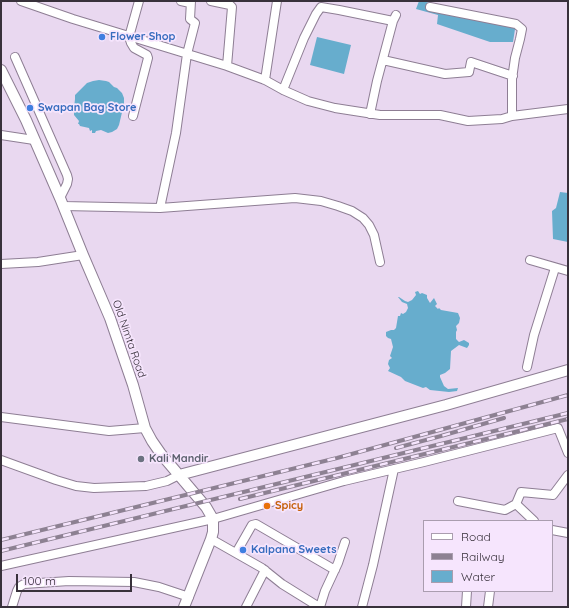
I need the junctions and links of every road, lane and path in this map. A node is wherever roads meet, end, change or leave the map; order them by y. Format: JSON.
{"nodes":[{"id":1,"x":21,"y":1,"type":"edge"},
{"id":2,"x":139,"y":1,"type":"edge"},
{"id":3,"x":181,"y":1,"type":"edge"},
{"id":4,"x":211,"y":1,"type":"edge"},
{"id":5,"x":278,"y":1,"type":"edge"},
{"id":6,"x":191,"y":2,"type":"edge"},
{"id":7,"x":323,"y":4,"type":"edge"},
{"id":8,"x":430,"y":7,"type":"dead end"},
{"id":9,"x":129,"y":37,"type":"junction"},
{"id":10,"x":187,"y":54,"type":"junction"},
{"id":11,"x":15,"y":57,"type":"dead end"},
{"id":12,"x":383,"y":60,"type":"junction"},
{"id":13,"x":226,"y":66,"type":"junction"},
{"id":14,"x":1,"y":70,"type":"edge"},
{"id":15,"x":513,"y":76,"type":"junction"},
{"id":16,"x":265,"y":80,"type":"junction"},
{"id":17,"x":283,"y":90,"type":"junction"},
{"id":18,"x":568,"y":109,"type":"edge"},
{"id":19,"x":370,"y":114,"type":"junction"},
{"id":20,"x":133,"y":116,"type":"dead end"},
{"id":21,"x":512,"y":116,"type":"junction"},
{"id":22,"x":1,"y":135,"type":"edge"},
{"id":23,"x":34,"y":140,"type":"junction"},
{"id":24,"x":62,"y":202,"type":"junction"},
{"id":25,"x":160,"y":208,"type":"junction"},
{"id":26,"x":83,"y":255,"type":"junction"},
{"id":27,"x":530,"y":260,"type":"dead end"},
{"id":28,"x":380,"y":262,"type":"dead end"},
{"id":29,"x":1,"y":264,"type":"edge"},
{"id":30,"x":555,"y":268,"type":"junction"},
{"id":31,"x":568,"y":272,"type":"edge"},
{"id":32,"x":527,"y":366,"type":"dead end"},
{"id":33,"x":568,"y":370,"type":"edge"},
{"id":34,"x":1,"y":417,"type":"edge"},
{"id":35,"x":146,"y":428,"type":"junction"},
{"id":36,"x":568,"y":453,"type":"edge"},
{"id":37,"x":1,"y":460,"type":"edge"},
{"id":38,"x":394,"y":469,"type":"junction"},
{"id":39,"x":179,"y":475,"type":"junction"},
{"id":40,"x":568,"y":475,"type":"edge"},
{"id":41,"x":458,"y":501,"type":"dead end"},
{"id":42,"x":516,"y":504,"type":"junction"},
{"id":43,"x":213,"y":519,"type":"junction"},
{"id":44,"x":533,"y":520,"type":"edge"},
{"id":45,"x":553,"y":530,"type":"edge"},
{"id":46,"x":568,"y":533,"type":"edge"},
{"id":47,"x":211,"y":539,"type":"junction"},
{"id":48,"x":345,"y":542,"type":"dead end"},
{"id":49,"x":236,"y":553,"type":"junction"},
{"id":50,"x":1,"y":566,"type":"edge"},
{"id":51,"x":265,"y":570,"type":"junction"},
{"id":52,"x":335,"y":570,"type":"junction"},
{"id":53,"x":467,"y":592,"type":"edge"},
{"id":54,"x":490,"y":592,"type":"edge"},
{"id":55,"x":189,"y":597,"type":"junction"},
{"id":56,"x":12,"y":607,"type":"edge"},
{"id":57,"x":184,"y":607,"type":"edge"},
{"id":58,"x":246,"y":607,"type":"edge"},
{"id":59,"x":320,"y":607,"type":"edge"},
{"id":60,"x":362,"y":607,"type":"edge"},
{"id":61,"x":466,"y":607,"type":"edge"},
{"id":62,"x":488,"y":607,"type":"edge"}],
"edges":[{"from":1,"to":9,"type":"street"},
{"from":2,"to":9,"type":"street"},
{"from":3,"to":6,"type":"street"},
{"from":4,"to":13,"type":"street"},
{"from":5,"to":16,"type":"street"},
{"from":6,"to":10,"type":"street"},
{"from":7,"to":12,"type":"street"},
{"from":7,"to":17,"type":"street"},
{"from":8,"to":15,"type":"street"},
{"from":9,"to":10,"type":"street"},
{"from":9,"to":20,"type":"street"},
{"from":10,"to":13,"type":"street"},
{"from":10,"to":25,"type":"street"},
{"from":11,"to":24,"type":"street"},
{"from":12,"to":15,"type":"street"},
{"from":12,"to":19,"type":"street"},
{"from":13,"to":16,"type":"street"},
{"from":14,"to":23,"type":"street","name":"Old Nimta Road"},
{"from":15,"to":21,"type":"street"},
{"from":16,"to":17,"type":"street"},
{"from":17,"to":19,"type":"street"},
{"from":18,"to":21,"type":"street"},
{"from":19,"to":21,"type":"street"},
{"from":22,"to":23,"type":"street"},
{"from":23,"to":24,"type":"street","name":"Old Nimta Road"},
{"from":24,"to":25,"type":"street"},
{"from":24,"to":26,"type":"street","name":"Old Nimta Road"},
{"from":25,"to":28,"type":"street"},
{"from":26,"to":29,"type":"street"},
{"from":26,"to":35,"type":"street","name":"Old Nimta Road"},
{"from":27,"to":30,"type":"street"},
{"from":30,"to":31,"type":"street"},
{"from":30,"to":32,"type":"street"},
{"from":33,"to":39,"type":"street"},
{"from":34,"to":35,"type":"street"},
{"from":35,"to":39,"type":"street","name":"Old Nimta Road"},
{"from":36,"to":38,"type":"street"},
{"from":37,"to":39,"type":"street"},
{"from":38,"to":43,"type":"street"},
{"from":38,"to":60,"type":"street"},
{"from":39,"to":43,"type":"street","name":"Old Nimta Road"},
{"from":40,"to":42,"type":"street"},
{"from":41,"to":42,"type":"street"},
{"from":42,"to":44,"type":"street"},
{"from":43,"to":47,"type":"street"},
{"from":43,"to":50,"type":"street"},
{"from":45,"to":46,"type":"street"},
{"from":47,"to":49,"type":"street"},
{"from":47,"to":55,"type":"street"},
{"from":48,"to":52,"type":"street"},
{"from":49,"to":51,"type":"street"},
{"from":49,"to":52,"type":"street"},
{"from":51,"to":58,"type":"street"},
{"from":51,"to":59,"type":"street"},
{"from":52,"to":59,"type":"street"},
{"from":53,"to":61,"type":"street"},
{"from":54,"to":62,"type":"street"},
{"from":55,"to":56,"type":"street"},
{"from":55,"to":57,"type":"street"}]}
